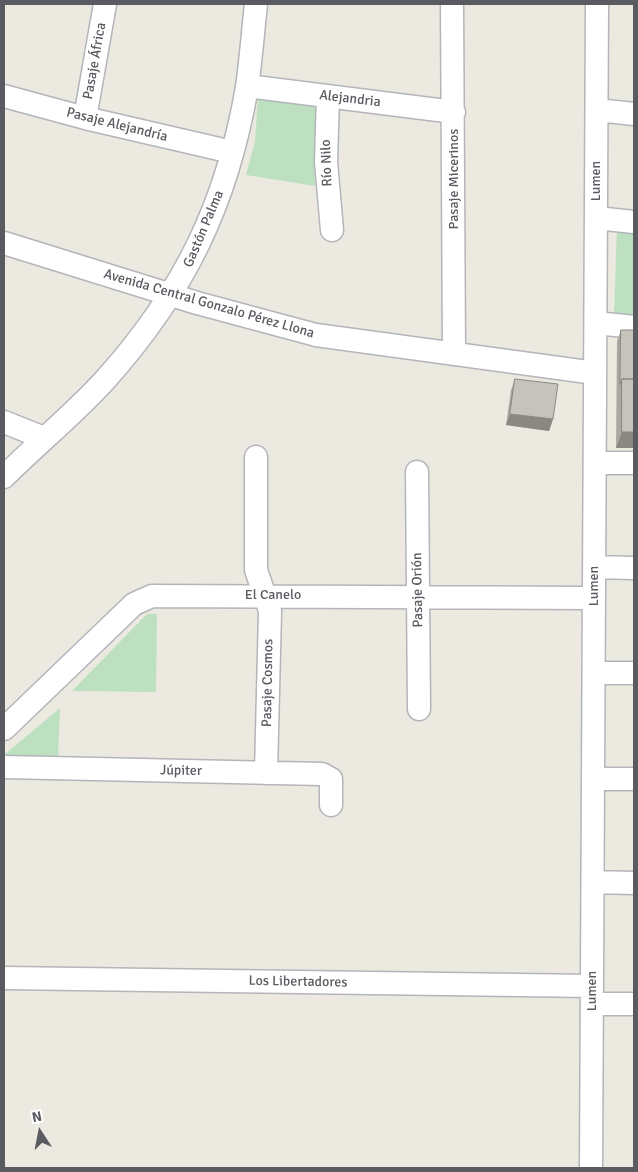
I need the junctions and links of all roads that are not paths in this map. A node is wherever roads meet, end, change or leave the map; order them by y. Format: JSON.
{"nodes":[{"id":1,"x":105,"y":4,"type":"edge"},
{"id":2,"x":256,"y":4,"type":"edge"},
{"id":3,"x":452,"y":4,"type":"edge"},
{"id":4,"x":597,"y":4,"type":"edge"},
{"id":5,"x":247,"y":86,"type":"junction"},
{"id":6,"x":4,"y":96,"type":"edge"},
{"id":7,"x":328,"y":96,"type":"junction"},
{"id":8,"x":597,"y":110,"type":"junction"},
{"id":9,"x":454,"y":112,"type":"junction"},
{"id":10,"x":634,"y":114,"type":"edge"},
{"id":11,"x":85,"y":118,"type":"junction"},
{"id":12,"x":232,"y":152,"type":"junction"},
{"id":13,"x":596,"y":218,"type":"junction"},
{"id":14,"x":634,"y":222,"type":"edge"},
{"id":15,"x":332,"y":230,"type":"dead end"},
{"id":16,"x":4,"y":243,"type":"edge"},
{"id":17,"x":172,"y":295,"type":"junction"},
{"id":18,"x":596,"y":323,"type":"junction"},
{"id":19,"x":634,"y":327,"type":"edge"},
{"id":20,"x":454,"y":354,"type":"junction"},
{"id":21,"x":595,"y":374,"type":"junction"},
{"id":22,"x":4,"y":422,"type":"edge"},
{"id":23,"x":44,"y":438,"type":"junction"},
{"id":24,"x":256,"y":457,"type":"dead end"},
{"id":25,"x":595,"y":462,"type":"junction"},
{"id":26,"x":634,"y":463,"type":"edge"},
{"id":27,"x":416,"y":472,"type":"dead end"},
{"id":28,"x":4,"y":477,"type":"edge"},
{"id":29,"x":594,"y":567,"type":"junction"},
{"id":30,"x":634,"y":568,"type":"edge"},
{"id":31,"x":264,"y":595,"type":"junction"},
{"id":32,"x":418,"y":596,"type":"junction"},
{"id":33,"x":594,"y":598,"type":"junction"},
{"id":34,"x":594,"y":673,"type":"junction"},
{"id":35,"x":634,"y":673,"type":"edge"},
{"id":36,"x":419,"y":709,"type":"dead end"},
{"id":37,"x":4,"y":729,"type":"edge"},
{"id":38,"x":4,"y":767,"type":"edge"},
{"id":39,"x":266,"y":773,"type":"junction"},
{"id":40,"x":593,"y":779,"type":"junction"},
{"id":41,"x":634,"y":779,"type":"edge"},
{"id":42,"x":331,"y":805,"type":"dead end"},
{"id":43,"x":593,"y":882,"type":"junction"},
{"id":44,"x":634,"y":883,"type":"edge"},
{"id":45,"x":4,"y":978,"type":"edge"},
{"id":46,"x":592,"y":995,"type":"junction"},
{"id":47,"x":634,"y":1004,"type":"edge"},
{"id":48,"x":591,"y":1168,"type":"edge"}],
"edges":[{"from":1,"to":11,"type":"street","name":"Pasaje África"},
{"from":2,"to":5,"type":"street","name":"Gastón Palma"},
{"from":3,"to":9,"type":"street","name":"Pasaje Micerinos"},
{"from":4,"to":8,"type":"street","name":"Lumen"},
{"from":5,"to":7,"type":"street","name":"Alejandria"},
{"from":5,"to":12,"type":"street","name":"Gastón Palma"},
{"from":6,"to":11,"type":"street","name":"Pasaje Alejandría"},
{"from":7,"to":9,"type":"street","name":"Alejandria"},
{"from":7,"to":15,"type":"street","name":"Río Nilo"},
{"from":8,"to":10,"type":"street"},
{"from":8,"to":13,"type":"street","name":"Lumen"},
{"from":9,"to":20,"type":"street","name":"Pasaje Micerinos"},
{"from":11,"to":12,"type":"street","name":"Pasaje Alejandría"},
{"from":12,"to":17,"type":"street","name":"Gastón Palma"},
{"from":13,"to":14,"type":"street"},
{"from":13,"to":18,"type":"street","name":"Lumen"},
{"from":16,"to":17,"type":"street","name":"Avenida Central Gonzalo Pérez Llona"},
{"from":17,"to":20,"type":"street","name":"Avenida Central Gonzalo Pérez Llona"},
{"from":17,"to":23,"type":"street","name":"Gastón Palma"},
{"from":18,"to":19,"type":"street"},
{"from":18,"to":21,"type":"street","name":"Lumen"},
{"from":20,"to":21,"type":"street","name":"Avenida Central Gonzalo Pérez Llona"},
{"from":21,"to":25,"type":"street","name":"Lumen"},
{"from":22,"to":23,"type":"street"},
{"from":23,"to":28,"type":"street","name":"Gastón Palma"},
{"from":24,"to":31,"type":"street","name":"Pasaje Cosmos"},
{"from":25,"to":26,"type":"street"},
{"from":25,"to":29,"type":"street","name":"Lumen"},
{"from":27,"to":32,"type":"street","name":"Pasaje Orión"},
{"from":29,"to":30,"type":"street"},
{"from":29,"to":33,"type":"street","name":"Lumen"},
{"from":31,"to":32,"type":"street","name":"El Canelo"},
{"from":31,"to":37,"type":"street","name":"El Canelo"},
{"from":31,"to":39,"type":"street","name":"Pasaje Cosmos"},
{"from":32,"to":33,"type":"street","name":"El Canelo"},
{"from":32,"to":36,"type":"street","name":"Pasaje Orión"},
{"from":33,"to":34,"type":"street","name":"Lumen"},
{"from":34,"to":35,"type":"street"},
{"from":34,"to":40,"type":"street","name":"Lumen"},
{"from":38,"to":39,"type":"street","name":"Júpiter"},
{"from":39,"to":42,"type":"street","name":"Júpiter"},
{"from":40,"to":41,"type":"street"},
{"from":40,"to":43,"type":"street","name":"Lumen"},
{"from":43,"to":44,"type":"street"},
{"from":43,"to":46,"type":"street","name":"Lumen"},
{"from":45,"to":46,"type":"street","name":"Los Libertadores"},
{"from":46,"to":47,"type":"street","name":"Los Libertadores"},
{"from":46,"to":48,"type":"street","name":"Lumen"}]}
